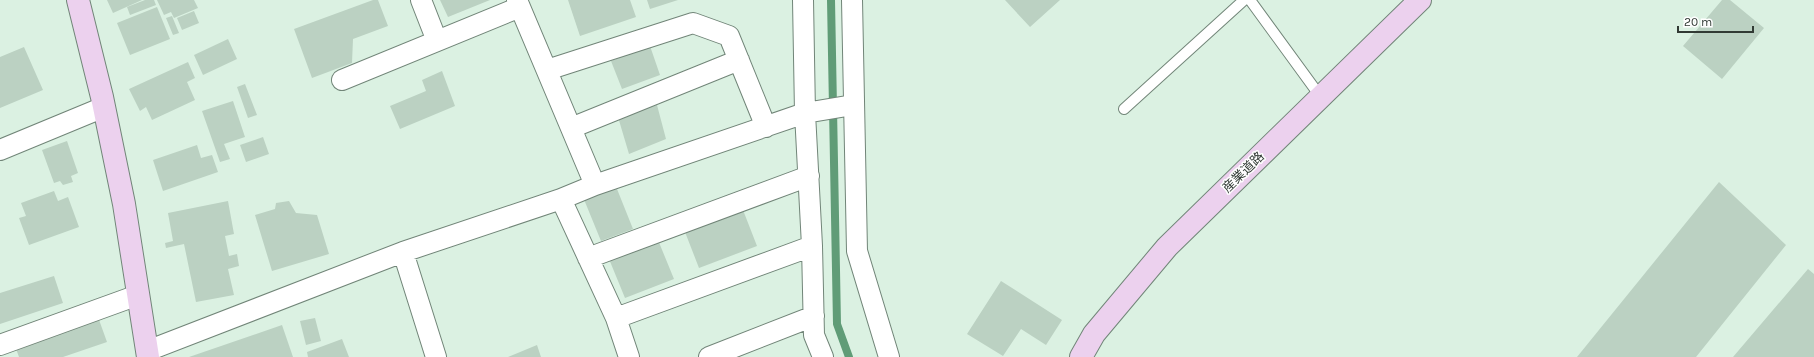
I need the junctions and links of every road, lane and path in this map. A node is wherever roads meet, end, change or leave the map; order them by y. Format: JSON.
{"nodes":[{"id":1,"x":78,"y":0,"type":"edge"},
{"id":2,"x":421,"y":0,"type":"edge"},
{"id":3,"x":803,"y":0,"type":"edge"},
{"id":4,"x":852,"y":0,"type":"edge"},
{"id":5,"x":1244,"y":0,"type":"edge"},
{"id":6,"x":1250,"y":0,"type":"edge"},
{"id":7,"x":1420,"y":0,"type":"edge"},
{"id":8,"x":519,"y":3,"type":"edge"},
{"id":9,"x":437,"y":41,"type":"junction"},
{"id":10,"x":739,"y":60,"type":"junction"},
{"id":11,"x":547,"y":70,"type":"junction"},
{"id":12,"x":342,"y":80,"type":"dead end"},
{"id":13,"x":1320,"y":96,"type":"junction"},
{"id":14,"x":853,"y":105,"type":"junction"},
{"id":15,"x":104,"y":107,"type":"junction"},
{"id":16,"x":1124,"y":109,"type":"dead end"},
{"id":17,"x":805,"y":114,"type":"junction"},
{"id":18,"x":766,"y":127,"type":"junction"},
{"id":19,"x":572,"y":128,"type":"junction"},
{"id":20,"x":0,"y":150,"type":"edge"},
{"id":21,"x":809,"y":176,"type":"junction"},
{"id":22,"x":595,"y":185,"type":"junction"},
{"id":23,"x":562,"y":199,"type":"junction"},
{"id":24,"x":812,"y":246,"type":"junction"},
{"id":25,"x":403,"y":252,"type":"junction"},
{"id":26,"x":588,"y":258,"type":"junction"},
{"id":27,"x":138,"y":295,"type":"junction"},
{"id":28,"x":814,"y":316,"type":"junction"},
{"id":29,"x":616,"y":318,"type":"junction"},
{"id":30,"x":0,"y":345,"type":"edge"},
{"id":31,"x":147,"y":354,"type":"edge"},
{"id":32,"x":436,"y":357,"type":"edge"},
{"id":33,"x":629,"y":357,"type":"edge"},
{"id":34,"x":709,"y":357,"type":"edge"},
{"id":35,"x":823,"y":357,"type":"edge"},
{"id":36,"x":889,"y":357,"type":"edge"},
{"id":37,"x":1081,"y":357,"type":"edge"}],
"edges":[{"from":1,"to":15,"type":"street"},
{"from":2,"to":9,"type":"street"},
{"from":3,"to":17,"type":"street"},
{"from":4,"to":14,"type":"street"},
{"from":5,"to":16,"type":"lane"},
{"from":6,"to":13,"type":"lane"},
{"from":7,"to":13,"type":"street","name":"産業道路"},
{"from":8,"to":9,"type":"street"},
{"from":8,"to":11,"type":"street"},
{"from":9,"to":12,"type":"street"},
{"from":10,"to":11,"type":"street"},
{"from":10,"to":18,"type":"street"},
{"from":10,"to":19,"type":"street"},
{"from":11,"to":19,"type":"street"},
{"from":13,"to":37,"type":"street","name":"産業道路"},
{"from":14,"to":17,"type":"street"},
{"from":14,"to":36,"type":"street"},
{"from":15,"to":20,"type":"street"},
{"from":15,"to":27,"type":"street"},
{"from":17,"to":18,"type":"street"},
{"from":17,"to":21,"type":"street"},
{"from":18,"to":22,"type":"street"},
{"from":19,"to":22,"type":"street"},
{"from":21,"to":24,"type":"street"},
{"from":21,"to":26,"type":"street"},
{"from":22,"to":23,"type":"street"},
{"from":23,"to":25,"type":"street"},
{"from":23,"to":26,"type":"street"},
{"from":24,"to":28,"type":"street"},
{"from":24,"to":29,"type":"street"},
{"from":25,"to":31,"type":"street"},
{"from":25,"to":32,"type":"street"},
{"from":26,"to":29,"type":"street"},
{"from":27,"to":30,"type":"street"},
{"from":27,"to":31,"type":"street"},
{"from":28,"to":34,"type":"street"},
{"from":28,"to":35,"type":"street"},
{"from":29,"to":33,"type":"street"}]}
